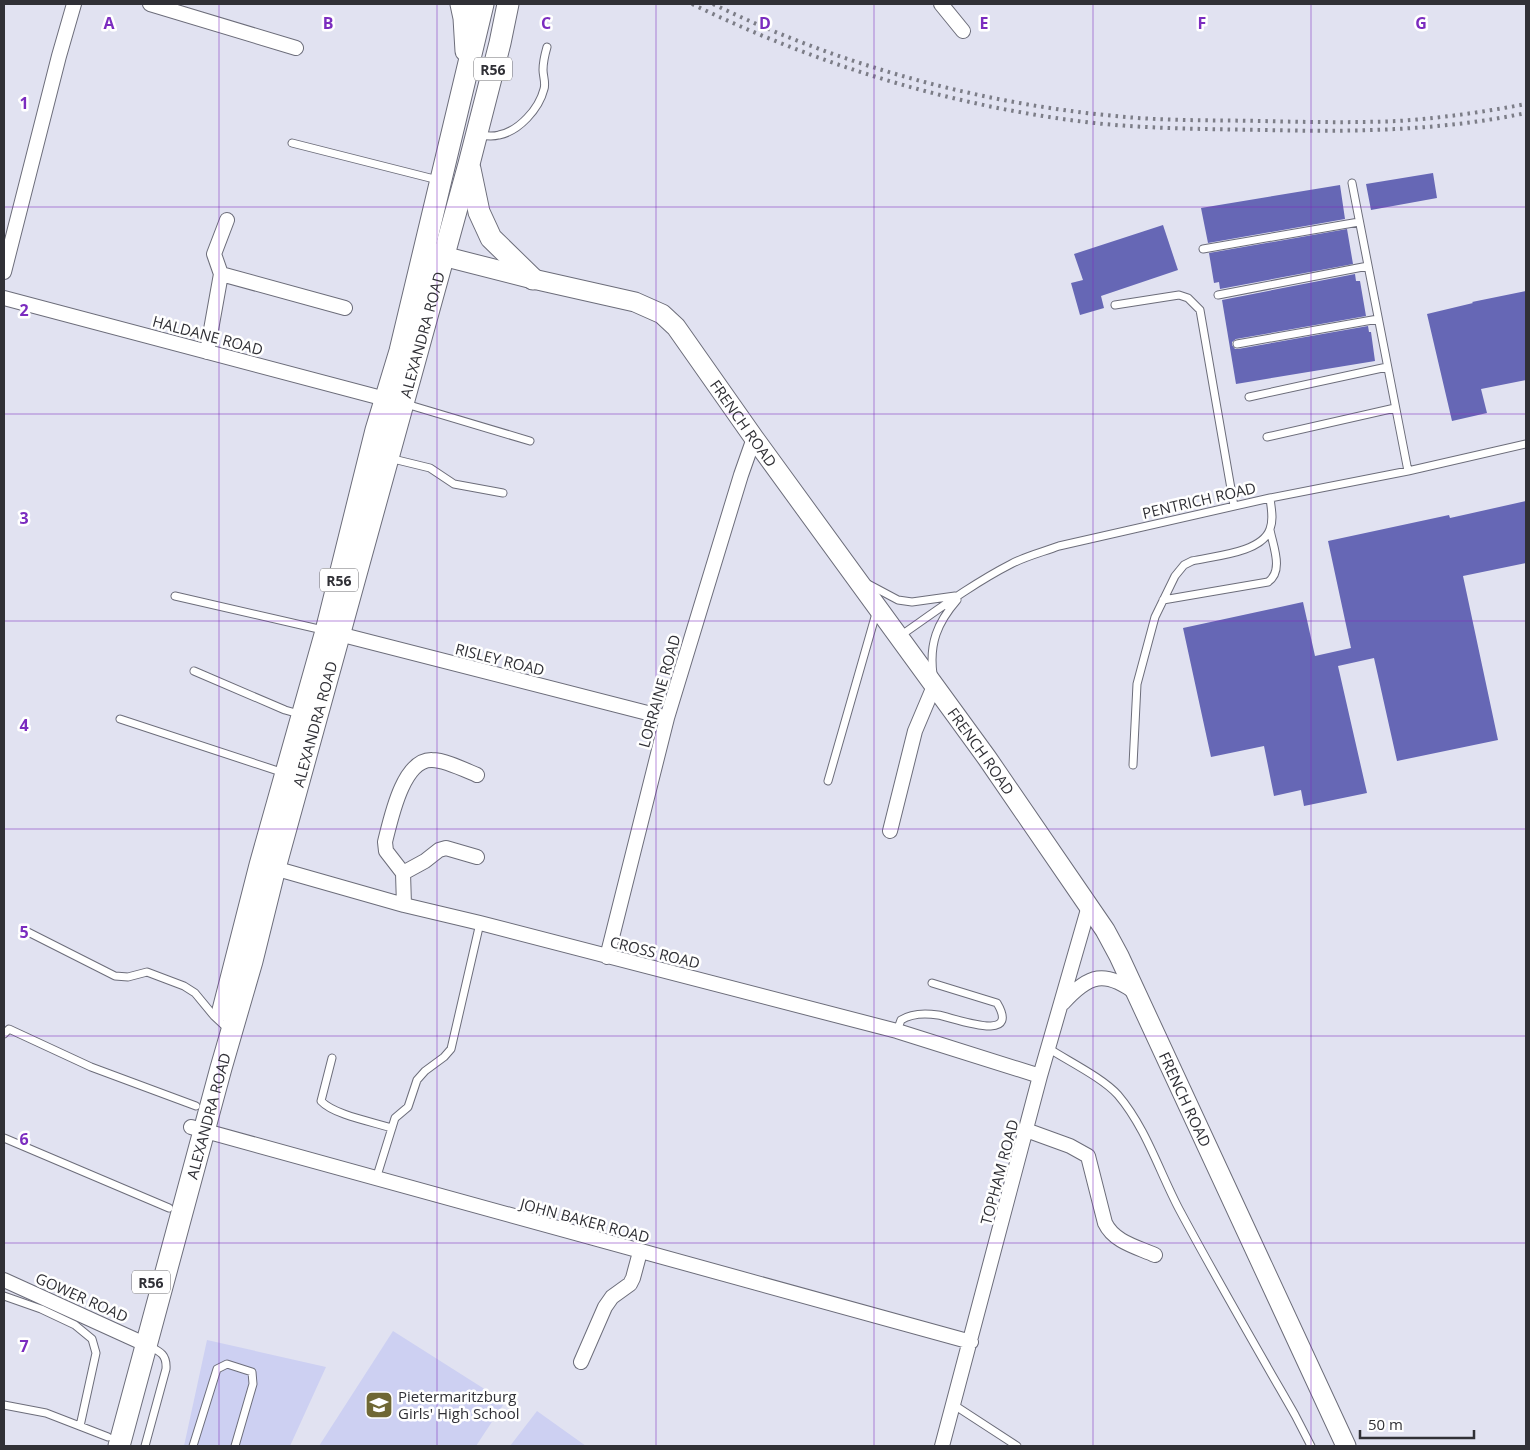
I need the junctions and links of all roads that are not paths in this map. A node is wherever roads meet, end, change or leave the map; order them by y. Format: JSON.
{"nodes":[{"id":1,"x":74,"y":4,"type":"edge"},
{"id":2,"x":150,"y":4,"type":"edge"},
{"id":3,"x":461,"y":4,"type":"edge"},
{"id":4,"x":483,"y":4,"type":"edge"},
{"id":5,"x":508,"y":4,"type":"edge"},
{"id":6,"x":941,"y":4,"type":"edge"},
{"id":7,"x":962,"y":31,"type":"dead end"},
{"id":8,"x":547,"y":47,"type":"dead end"},
{"id":9,"x":296,"y":48,"type":"dead end"},
{"id":10,"x":469,"y":66,"type":"junction"},
{"id":11,"x":477,"y":134,"type":"junction"},
{"id":12,"x":292,"y":143,"type":"dead end"},
{"id":13,"x":469,"y":164,"type":"junction"},
{"id":14,"x":441,"y":181,"type":"junction"},
{"id":15,"x":1352,"y":183,"type":"dead end"},
{"id":16,"x":227,"y":220,"type":"dead end"},
{"id":17,"x":1359,"y":222,"type":"junction"},
{"id":18,"x":1203,"y":249,"type":"dead end"},
{"id":19,"x":434,"y":254,"type":"junction"},
{"id":20,"x":1368,"y":266,"type":"junction"},
{"id":21,"x":4,"y":272,"type":"edge"},
{"id":22,"x":221,"y":274,"type":"junction"},
{"id":23,"x":533,"y":279,"type":"junction"},
{"id":24,"x":1218,"y":296,"type":"dead end"},
{"id":25,"x":4,"y":298,"type":"edge"},
{"id":26,"x":1115,"y":305,"type":"dead end"},
{"id":27,"x":345,"y":308,"type":"dead end"},
{"id":28,"x":1378,"y":319,"type":"junction"},
{"id":29,"x":1237,"y":344,"type":"dead end"},
{"id":30,"x":207,"y":352,"type":"junction"},
{"id":31,"x":1387,"y":367,"type":"junction"},
{"id":32,"x":1249,"y":397,"type":"dead end"},
{"id":33,"x":395,"y":401,"type":"junction"},
{"id":34,"x":1395,"y":408,"type":"junction"},
{"id":35,"x":1267,"y":437,"type":"dead end"},
{"id":36,"x":754,"y":438,"type":"junction"},
{"id":37,"x":530,"y":441,"type":"dead end"},
{"id":38,"x":1526,"y":444,"type":"edge"},
{"id":39,"x":389,"y":458,"type":"junction"},
{"id":40,"x":1408,"y":471,"type":"junction"},
{"id":41,"x":503,"y":493,"type":"dead end"},
{"id":42,"x":1270,"y":498,"type":"junction"},
{"id":43,"x":1234,"y":506,"type":"junction"},
{"id":44,"x":1270,"y":530,"type":"junction"},
{"id":45,"x":854,"y":576,"type":"junction"},
{"id":46,"x":961,"y":594,"type":"junction"},
{"id":47,"x":175,"y":596,"type":"dead end"},
{"id":48,"x":1163,"y":600,"type":"junction"},
{"id":49,"x":878,"y":607,"type":"junction"},
{"id":50,"x":333,"y":633,"type":"junction"},
{"id":51,"x":899,"y":636,"type":"junction"},
{"id":52,"x":194,"y":671,"type":"dead end"},
{"id":53,"x":934,"y":686,"type":"junction"},
{"id":54,"x":302,"y":715,"type":"junction"},
{"id":55,"x":120,"y":718,"type":"dead end"},
{"id":56,"x":667,"y":718,"type":"junction"},
{"id":57,"x":1133,"y":765,"type":"dead end"},
{"id":58,"x":477,"y":775,"type":"dead end"},
{"id":59,"x":293,"y":776,"type":"junction"},
{"id":60,"x":828,"y":781,"type":"dead end"},
{"id":61,"x":890,"y":831,"type":"dead end"},
{"id":62,"x":477,"y":857,"type":"dead end"},
{"id":63,"x":268,"y":867,"type":"junction"},
{"id":64,"x":403,"y":873,"type":"junction"},
{"id":65,"x":404,"y":905,"type":"junction"},
{"id":66,"x":1089,"y":906,"type":"junction"},
{"id":67,"x":480,"y":923,"type":"junction"},
{"id":68,"x":26,"y":931,"type":"dead end"},
{"id":69,"x":607,"y":957,"type":"junction"},
{"id":70,"x":932,"y":983,"type":"dead end"},
{"id":71,"x":1137,"y":994,"type":"junction"},
{"id":72,"x":1061,"y":1006,"type":"junction"},
{"id":73,"x":226,"y":1027,"type":"junction"},
{"id":74,"x":897,"y":1031,"type":"junction"},
{"id":75,"x":4,"y":1034,"type":"edge"},
{"id":76,"x":1048,"y":1048,"type":"junction"},
{"id":77,"x":332,"y":1058,"type":"dead end"},
{"id":78,"x":1040,"y":1076,"type":"junction"},
{"id":79,"x":196,"y":1106,"type":"junction"},
{"id":80,"x":392,"y":1128,"type":"junction"},
{"id":81,"x":198,"y":1130,"type":"junction"},
{"id":82,"x":1026,"y":1130,"type":"junction"},
{"id":83,"x":4,"y":1138,"type":"edge"},
{"id":84,"x":376,"y":1179,"type":"junction"},
{"id":85,"x":169,"y":1208,"type":"junction"},
{"id":86,"x":640,"y":1252,"type":"junction"},
{"id":87,"x":1155,"y":1255,"type":"dead end"},
{"id":88,"x":4,"y":1280,"type":"edge"},
{"id":89,"x":4,"y":1296,"type":"edge"},
{"id":90,"x":142,"y":1342,"type":"junction"},
{"id":91,"x":971,"y":1342,"type":"junction"},
{"id":92,"x":581,"y":1362,"type":"dead end"},
{"id":93,"x":4,"y":1405,"type":"edge"},
{"id":94,"x":954,"y":1405,"type":"junction"},
{"id":95,"x":80,"y":1426,"type":"junction"},
{"id":96,"x":111,"y":1443,"type":"edge"},
{"id":97,"x":145,"y":1446,"type":"edge"},
{"id":98,"x":193,"y":1446,"type":"edge"},
{"id":99,"x":235,"y":1446,"type":"edge"},
{"id":100,"x":942,"y":1446,"type":"edge"},
{"id":101,"x":1017,"y":1446,"type":"edge"},
{"id":102,"x":1311,"y":1446,"type":"edge"},
{"id":103,"x":1346,"y":1446,"type":"edge"}],
"edges":[{"from":1,"to":21,"type":"street"},
{"from":2,"to":9,"type":"street"},
{"from":3,"to":10,"type":"main road"},
{"from":4,"to":10,"type":"main road","name":"ALEXANDRA ROAD","number":"R56"},
{"from":5,"to":11,"type":"main road","name":"ALEXANDRA ROAD","number":"R56"},
{"from":6,"to":7,"type":"street"},
{"from":8,"to":11,"type":"lane"},
{"from":10,"to":14,"type":"main road","name":"ALEXANDRA ROAD","number":"R56"},
{"from":11,"to":13,"type":"main road","name":"ALEXANDRA ROAD","number":"R56"},
{"from":12,"to":14,"type":"lane"},
{"from":13,"to":19,"type":"main road","name":"ALEXANDRA ROAD","number":"R56"},
{"from":13,"to":23,"type":"main road"},
{"from":14,"to":19,"type":"main road","name":"ALEXANDRA ROAD","number":"R56"},
{"from":15,"to":17,"type":"lane"},
{"from":16,"to":22,"type":"street"},
{"from":17,"to":18,"type":"lane"},
{"from":17,"to":20,"type":"lane"},
{"from":19,"to":23,"type":"street","name":"FRENCH ROAD"},
{"from":19,"to":33,"type":"main road","name":"ALEXANDRA ROAD","number":"R56"},
{"from":20,"to":24,"type":"lane"},
{"from":20,"to":28,"type":"lane"},
{"from":22,"to":27,"type":"street"},
{"from":22,"to":30,"type":"street"},
{"from":23,"to":36,"type":"street","name":"FRENCH ROAD"},
{"from":25,"to":30,"type":"street","name":"HALDANE ROAD"},
{"from":26,"to":43,"type":"lane"},
{"from":28,"to":29,"type":"lane"},
{"from":28,"to":31,"type":"lane"},
{"from":30,"to":33,"type":"street","name":"HALDANE ROAD"},
{"from":31,"to":32,"type":"lane"},
{"from":31,"to":34,"type":"lane"},
{"from":33,"to":37,"type":"lane"},
{"from":33,"to":39,"type":"main road","name":"ALEXANDRA ROAD","number":"R56"},
{"from":33,"to":50,"type":"main road","name":"ALEXANDRA ROAD","number":"R56"},
{"from":34,"to":35,"type":"lane"},
{"from":34,"to":40,"type":"lane"},
{"from":36,"to":45,"type":"street","name":"FRENCH ROAD"},
{"from":36,"to":56,"type":"street","name":"LORRAINE ROAD"},
{"from":38,"to":40,"type":"lane","name":"PENTRICH ROAD"},
{"from":39,"to":41,"type":"lane"},
{"from":39,"to":50,"type":"main road","name":"ALEXANDRA ROAD","number":"R56"},
{"from":40,"to":42,"type":"lane","name":"PENTRICH ROAD"},
{"from":42,"to":43,"type":"lane","name":"PENTRICH ROAD"},
{"from":42,"to":44,"type":"lane"},
{"from":43,"to":46,"type":"lane","name":"PENTRICH ROAD"},
{"from":44,"to":48,"type":"lane"},
{"from":44,"to":48,"type":"lane"},
{"from":45,"to":46,"type":"lane"},
{"from":45,"to":49,"type":"street","name":"FRENCH ROAD"},
{"from":46,"to":51,"type":"lane","name":"PENTRICH ROAD"},
{"from":46,"to":53,"type":"lane"},
{"from":47,"to":50,"type":"lane"},
{"from":48,"to":57,"type":"lane"},
{"from":49,"to":51,"type":"street","name":"FRENCH ROAD"},
{"from":49,"to":60,"type":"lane"},
{"from":50,"to":54,"type":"main road","name":"ALEXANDRA ROAD","number":"R56"},
{"from":50,"to":56,"type":"street","name":"RISLEY ROAD"},
{"from":50,"to":59,"type":"main road","name":"ALEXANDRA ROAD","number":"R56"},
{"from":51,"to":53,"type":"street","name":"FRENCH ROAD"},
{"from":52,"to":54,"type":"lane"},
{"from":53,"to":61,"type":"street"},
{"from":53,"to":66,"type":"street","name":"FRENCH ROAD"},
{"from":54,"to":59,"type":"main road","name":"ALEXANDRA ROAD","number":"R56"},
{"from":55,"to":59,"type":"lane"},
{"from":56,"to":69,"type":"street","name":"LORRAINE ROAD"},
{"from":58,"to":64,"type":"street"},
{"from":59,"to":63,"type":"main road","name":"ALEXANDRA ROAD","number":"R56"},
{"from":62,"to":64,"type":"street"},
{"from":63,"to":65,"type":"street","name":"CROSS ROAD"},
{"from":63,"to":73,"type":"main road","name":"ALEXANDRA ROAD","number":"R56"},
{"from":64,"to":65,"type":"street"},
{"from":65,"to":67,"type":"street","name":"CROSS ROAD"},
{"from":66,"to":71,"type":"street","name":"FRENCH ROAD"},
{"from":66,"to":72,"type":"street","name":"TOPHAM ROAD"},
{"from":67,"to":69,"type":"street","name":"CROSS ROAD"},
{"from":67,"to":80,"type":"lane"},
{"from":68,"to":73,"type":"lane"},
{"from":69,"to":74,"type":"street","name":"CROSS ROAD"},
{"from":70,"to":74,"type":"lane"},
{"from":71,"to":72,"type":"street"},
{"from":71,"to":103,"type":"street","name":"FRENCH ROAD"},
{"from":72,"to":76,"type":"street","name":"TOPHAM ROAD"},
{"from":73,"to":79,"type":"main road","name":"ALEXANDRA ROAD","number":"R56"},
{"from":73,"to":81,"type":"main road","name":"ALEXANDRA ROAD","number":"R56"},
{"from":74,"to":78,"type":"street","name":"CROSS ROAD"},
{"from":75,"to":79,"type":"lane"},
{"from":76,"to":78,"type":"street","name":"TOPHAM ROAD"},
{"from":76,"to":102,"type":"lane"},
{"from":77,"to":80,"type":"lane"},
{"from":78,"to":82,"type":"street","name":"TOPHAM ROAD"},
{"from":79,"to":81,"type":"main road","name":"ALEXANDRA ROAD","number":"R56"},
{"from":80,"to":84,"type":"lane"},
{"from":81,"to":84,"type":"street","name":"JOHN BAKER ROAD"},
{"from":81,"to":85,"type":"main road","name":"ALEXANDRA ROAD","number":"R56"},
{"from":81,"to":90,"type":"main road","name":"ALEXANDRA ROAD","number":"R56"},
{"from":82,"to":87,"type":"street"},
{"from":82,"to":91,"type":"street","name":"TOPHAM ROAD"},
{"from":83,"to":85,"type":"lane"},
{"from":84,"to":86,"type":"street","name":"JOHN BAKER ROAD"},
{"from":85,"to":90,"type":"main road","name":"ALEXANDRA ROAD","number":"R56"},
{"from":86,"to":91,"type":"street","name":"JOHN BAKER ROAD"},
{"from":86,"to":92,"type":"street"},
{"from":88,"to":90,"type":"street","name":"GOWER ROAD"},
{"from":89,"to":95,"type":"lane"},
{"from":90,"to":96,"type":"main road","name":"ALEXANDRA ROAD","number":"R56"},
{"from":90,"to":97,"type":"lane"},
{"from":91,"to":94,"type":"street","name":"TOPHAM ROAD"},
{"from":93,"to":95,"type":"lane"},
{"from":94,"to":100,"type":"street","name":"TOPHAM ROAD"},
{"from":94,"to":101,"type":"lane"},
{"from":95,"to":96,"type":"lane"},
{"from":98,"to":99,"type":"lane"}]}
